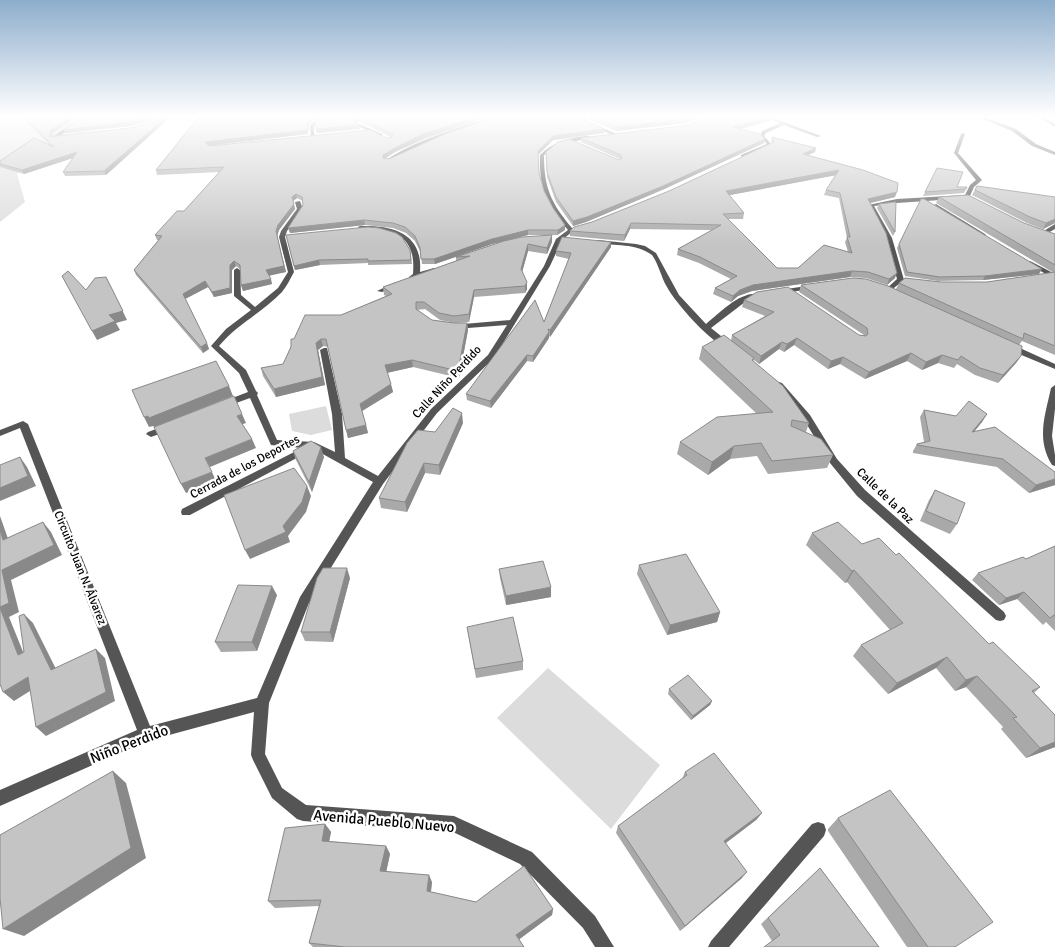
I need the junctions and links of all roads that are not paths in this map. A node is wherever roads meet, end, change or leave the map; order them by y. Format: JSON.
{"nodes":[{"id":1,"x":390,"y":159,"type":"edge"},
{"id":2,"x":542,"y":159,"type":"edge"},
{"id":3,"x":961,"y":159,"type":"edge"},
{"id":4,"x":387,"y":161,"type":"edge"},
{"id":5,"x":967,"y":197,"type":"junction"},
{"id":6,"x":924,"y":200,"type":"junction"},
{"id":7,"x":975,"y":201,"type":"edge"},
{"id":8,"x":298,"y":202,"type":"edge"},
{"id":9,"x":589,"y":225,"type":"edge"},
{"id":10,"x":1055,"y":226,"type":"edge"},
{"id":11,"x":350,"y":229,"type":"edge"},
{"id":12,"x":571,"y":230,"type":"junction"},
{"id":13,"x":282,"y":236,"type":"junction"},
{"id":14,"x":292,"y":236,"type":"edge"},
{"id":15,"x":988,"y":237,"type":"edge"},
{"id":16,"x":1055,"y":237,"type":"edge"},
{"id":17,"x":554,"y":238,"type":"junction"},
{"id":18,"x":579,"y":240,"type":"edge"},
{"id":19,"x":589,"y":241,"type":"edge"},
{"id":20,"x":1027,"y":261,"type":"edge"},
{"id":21,"x":442,"y":267,"type":"edge"},
{"id":22,"x":237,"y":270,"type":"edge"},
{"id":23,"x":416,"y":275,"type":"junction"},
{"id":24,"x":1054,"y":276,"type":"edge"},
{"id":25,"x":1034,"y":278,"type":"edge"},
{"id":26,"x":901,"y":280,"type":"junction"},
{"id":27,"x":910,"y":282,"type":"edge"},
{"id":28,"x":824,"y":285,"type":"edge"},
{"id":29,"x":380,"y":291,"type":"dead end"},
{"id":30,"x":789,"y":291,"type":"junction"},
{"id":31,"x":896,"y":294,"type":"edge"},
{"id":32,"x":797,"y":296,"type":"edge"},
{"id":33,"x":255,"y":310,"type":"junction"},
{"id":34,"x":511,"y":322,"type":"junction"},
{"id":35,"x":446,"y":325,"type":"edge"},
{"id":36,"x":705,"y":329,"type":"junction"},
{"id":37,"x":1002,"y":343,"type":"edge"},
{"id":38,"x":324,"y":350,"type":"edge"},
{"id":39,"x":734,"y":351,"type":"edge"},
{"id":40,"x":1055,"y":367,"type":"edge"},
{"id":41,"x":770,"y":379,"type":"edge"},
{"id":42,"x":1055,"y":388,"type":"edge"},
{"id":43,"x":254,"y":393,"type":"junction"},
{"id":44,"x":220,"y":406,"type":"edge"},
{"id":45,"x":177,"y":424,"type":"edge"},
{"id":46,"x":0,"y":433,"type":"edge"},
{"id":47,"x":151,"y":434,"type":"dead end"},
{"id":48,"x":314,"y":445,"type":"junction"},
{"id":49,"x":340,"y":460,"type":"junction"},
{"id":50,"x":1055,"y":463,"type":"edge"},
{"id":51,"x":379,"y":481,"type":"junction"},
{"id":52,"x":186,"y":512,"type":"dead end"},
{"id":53,"x":1000,"y":616,"type":"dead end"},
{"id":54,"x":262,"y":703,"type":"junction"},
{"id":55,"x":146,"y":734,"type":"junction"},
{"id":56,"x":0,"y":798,"type":"edge"},
{"id":57,"x":818,"y":830,"type":"dead end"},
{"id":58,"x":605,"y":947,"type":"edge"},
{"id":59,"x":717,"y":947,"type":"edge"}],
"edges":[{"from":1,"to":4,"type":"street"},
{"from":2,"to":12,"type":"street"},
{"from":3,"to":5,"type":"street"},
{"from":5,"to":6,"type":"street"},
{"from":5,"to":7,"type":"street"},
{"from":6,"to":15,"type":"street"},
{"from":6,"to":26,"type":"street"},
{"from":8,"to":13,"type":"street"},
{"from":9,"to":12,"type":"street"},
{"from":10,"to":16,"type":"street"},
{"from":11,"to":23,"type":"street"},
{"from":12,"to":17,"type":"street","name":"Calle Niño Perdido"},
{"from":13,"to":14,"type":"street"},
{"from":13,"to":33,"type":"street"},
{"from":17,"to":18,"type":"street"},
{"from":17,"to":34,"type":"street","name":"Calle Niño Perdido"},
{"from":19,"to":36,"type":"street"},
{"from":20,"to":24,"type":"street"},
{"from":21,"to":23,"type":"street"},
{"from":22,"to":33,"type":"street"},
{"from":23,"to":29,"type":"street"},
{"from":24,"to":25,"type":"street"},
{"from":26,"to":27,"type":"street"},
{"from":26,"to":31,"type":"street"},
{"from":28,"to":30,"type":"street"},
{"from":30,"to":32,"type":"street"},
{"from":30,"to":36,"type":"street"},
{"from":33,"to":43,"type":"street"},
{"from":34,"to":35,"type":"street"},
{"from":34,"to":51,"type":"street","name":"Calle Niño Perdido"},
{"from":36,"to":39,"type":"street"},
{"from":37,"to":40,"type":"street"},
{"from":38,"to":49,"type":"street"},
{"from":41,"to":53,"type":"street","name":"Calle de la Paz"},
{"from":42,"to":50,"type":"street"},
{"from":43,"to":44,"type":"street"},
{"from":43,"to":48,"type":"street"},
{"from":45,"to":47,"type":"street"},
{"from":46,"to":55,"type":"street","name":"Circuito Juan N. Álvarez"},
{"from":48,"to":49,"type":"street"},
{"from":48,"to":52,"type":"street","name":"Cerrada de los Deportes"},
{"from":49,"to":51,"type":"street"},
{"from":51,"to":54,"type":"street","name":"Calle Niño Perdido"},
{"from":54,"to":55,"type":"street","name":"Niño Perdido"},
{"from":54,"to":58,"type":"street","name":"Avenida Pueblo Nuevo"},
{"from":55,"to":56,"type":"street","name":"Niño Perdido"},
{"from":57,"to":59,"type":"street"}]}
